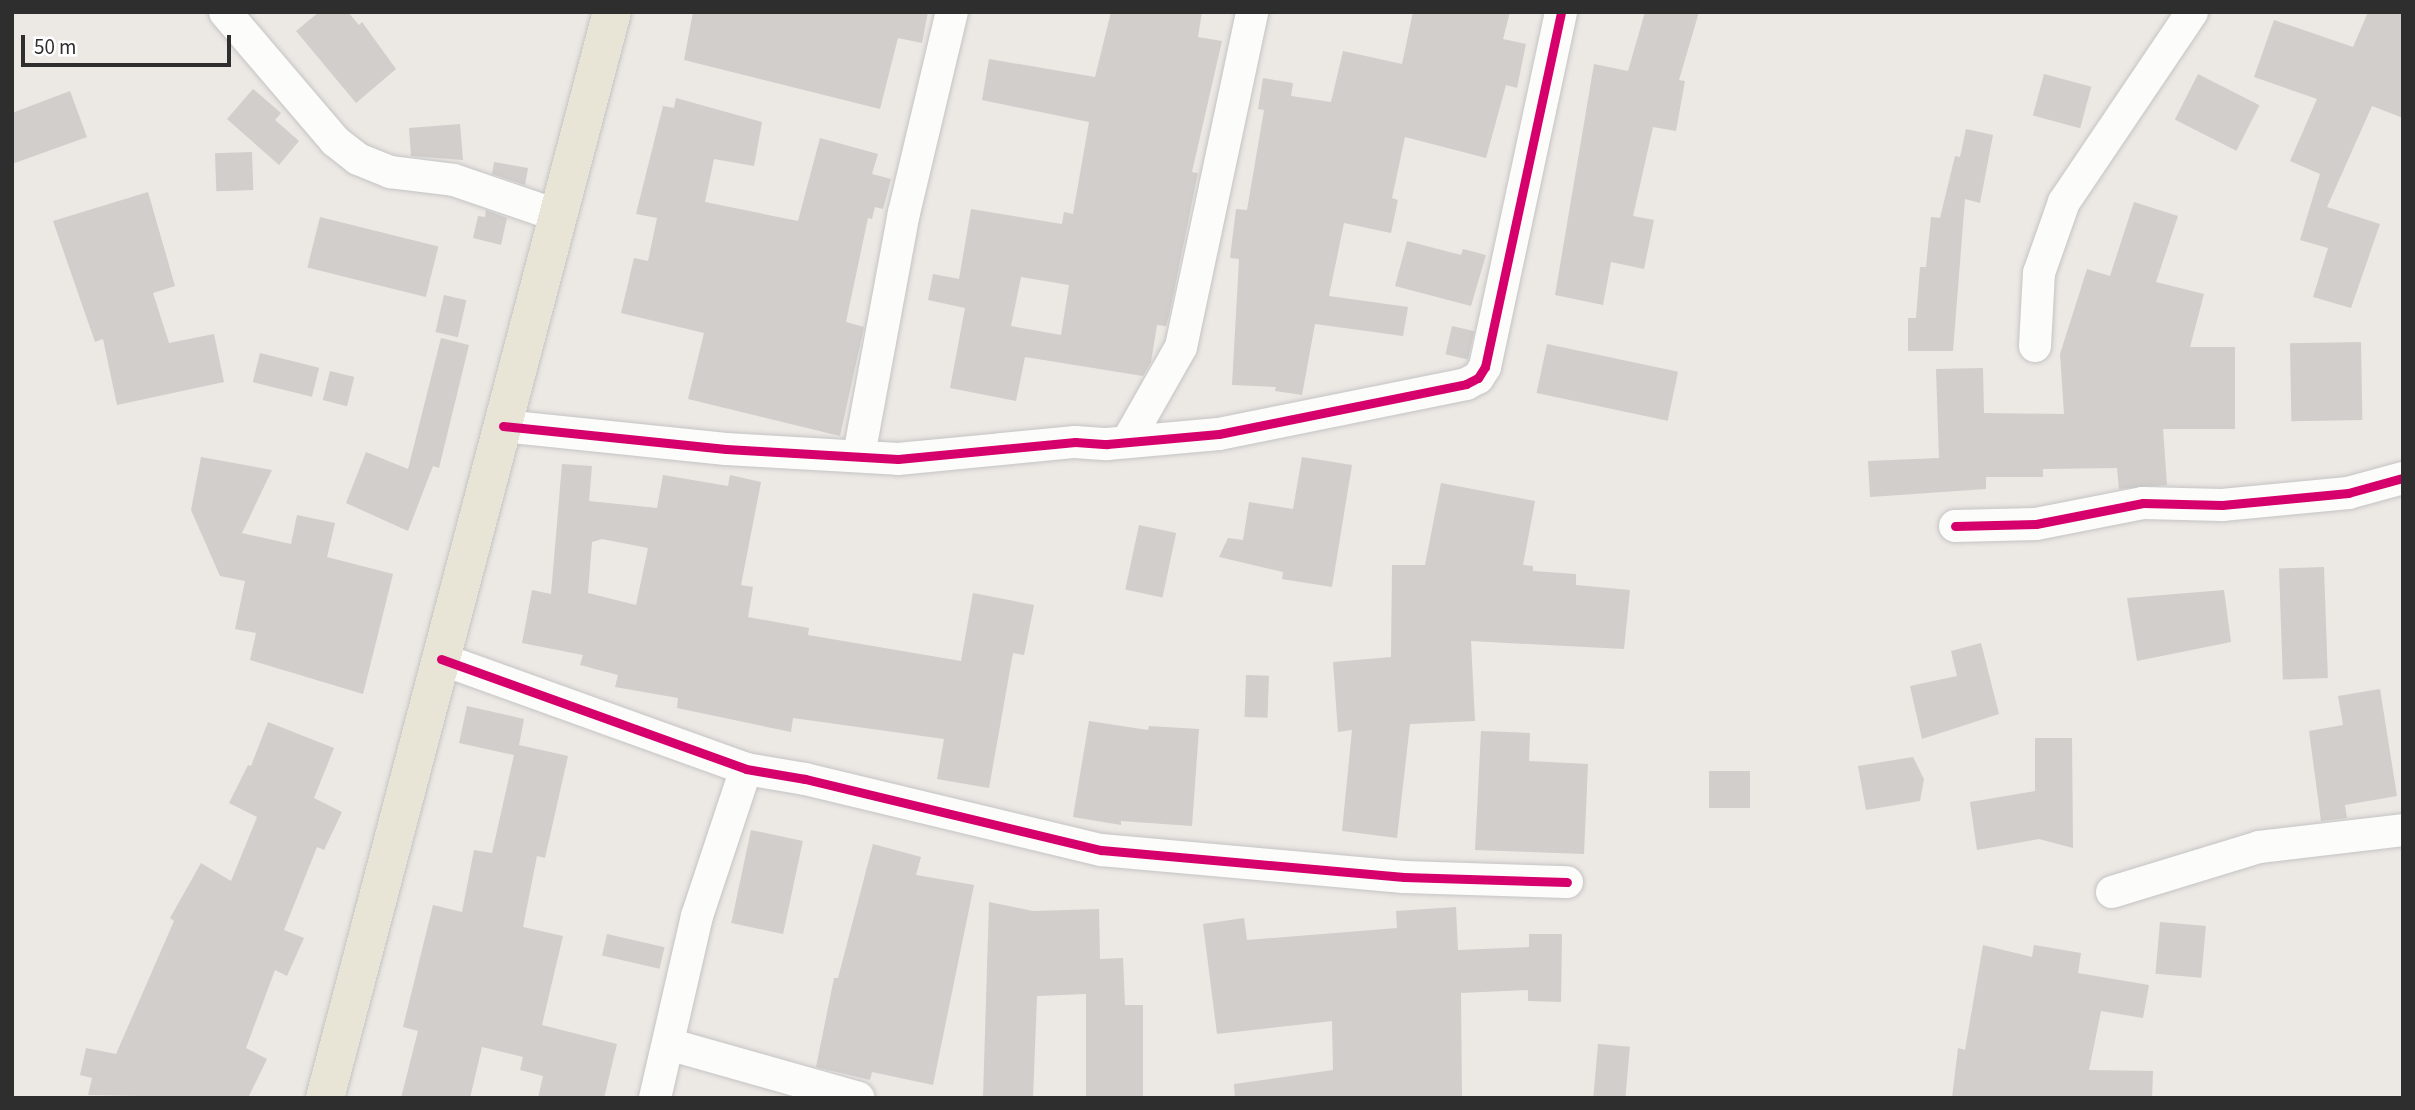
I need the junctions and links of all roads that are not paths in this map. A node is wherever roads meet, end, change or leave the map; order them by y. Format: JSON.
{"nodes":[{"id":1,"x":225,"y":12,"type":"edge"},
{"id":2,"x":612,"y":12,"type":"edge"},
{"id":3,"x":952,"y":12,"type":"edge"},
{"id":4,"x":1252,"y":12,"type":"edge"},
{"id":5,"x":1561,"y":12,"type":"edge"},
{"id":6,"x":2192,"y":12,"type":"edge"},
{"id":7,"x":559,"y":216,"type":"junction"},
{"id":8,"x":2035,"y":346,"type":"dead end"},
{"id":9,"x":503,"y":426,"type":"junction"},
{"id":10,"x":1127,"y":442,"type":"junction"},
{"id":11,"x":859,"y":455,"type":"junction"},
{"id":12,"x":2403,"y":478,"type":"edge"},
{"id":13,"x":1955,"y":526,"type":"dead end"},
{"id":14,"x":441,"y":659,"type":"junction"},
{"id":15,"x":746,"y":769,"type":"junction"},
{"id":16,"x":2403,"y":830,"type":"edge"},
{"id":17,"x":1567,"y":882,"type":"dead end"},
{"id":18,"x":2112,"y":892,"type":"dead end"},
{"id":19,"x":668,"y":1044,"type":"junction"},
{"id":20,"x":325,"y":1098,"type":"edge"},
{"id":21,"x":655,"y":1098,"type":"edge"},
{"id":22,"x":859,"y":1098,"type":"edge"}],
"edges":[{"from":1,"to":7,"type":"street"},
{"from":2,"to":7,"type":"main road"},
{"from":3,"to":11,"type":"street"},
{"from":4,"to":10,"type":"street"},
{"from":5,"to":10,"type":"street"},
{"from":6,"to":8,"type":"street"},
{"from":7,"to":9,"type":"main road"},
{"from":9,"to":11,"type":"street"},
{"from":9,"to":14,"type":"main road"},
{"from":10,"to":11,"type":"street"},
{"from":12,"to":13,"type":"street"},
{"from":14,"to":15,"type":"street"},
{"from":14,"to":20,"type":"main road"},
{"from":15,"to":17,"type":"street"},
{"from":15,"to":19,"type":"street"},
{"from":16,"to":18,"type":"street"},
{"from":19,"to":21,"type":"street"},
{"from":19,"to":22,"type":"street"}]}
